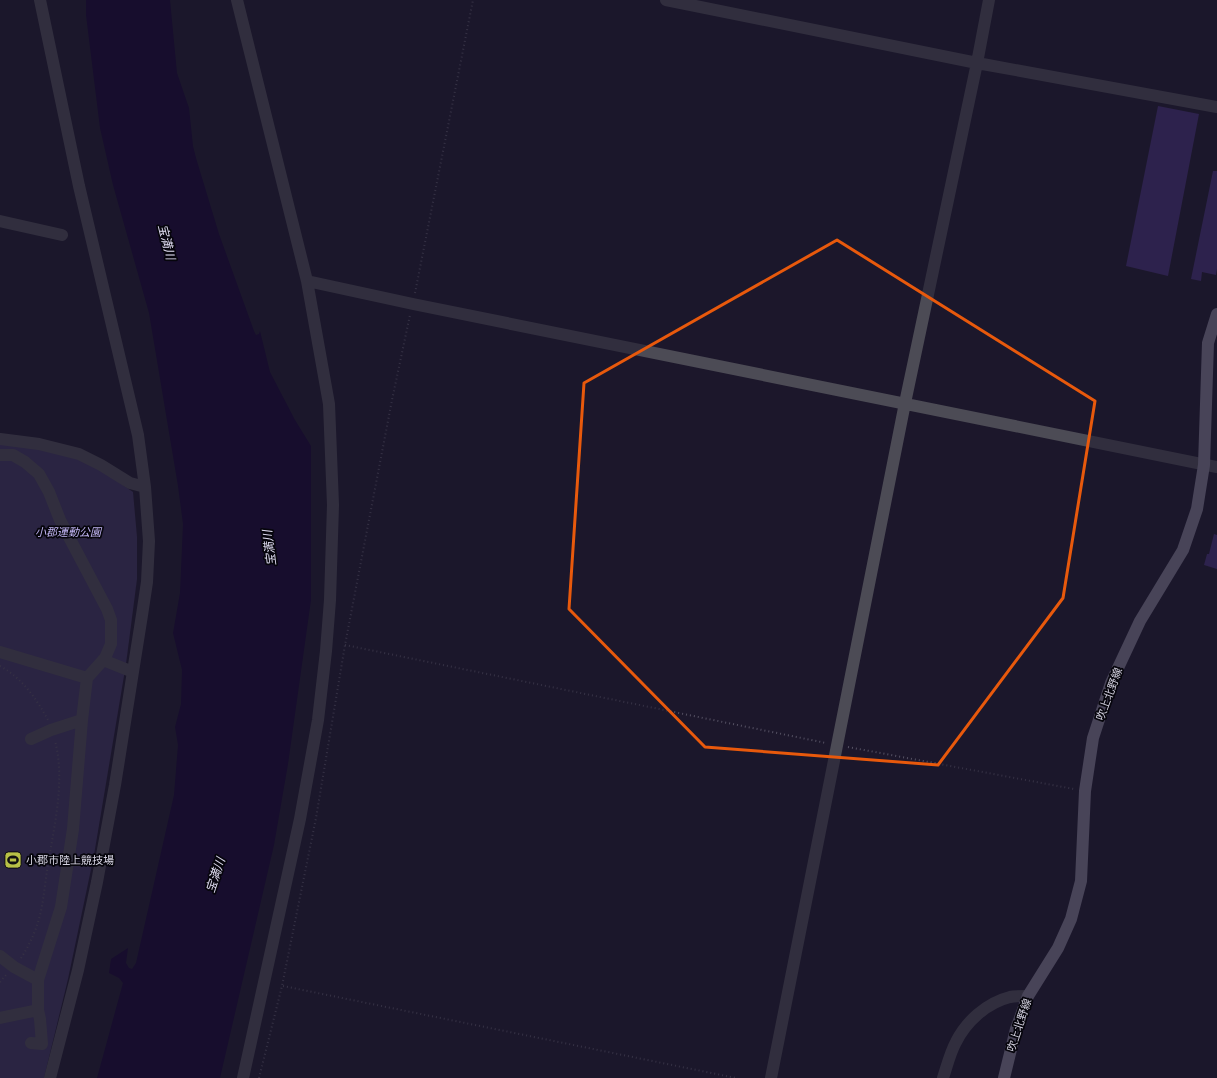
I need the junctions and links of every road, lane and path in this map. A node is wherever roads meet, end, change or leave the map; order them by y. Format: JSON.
{"nodes":[{"id":1,"x":40,"y":0,"type":"edge"},
{"id":2,"x":237,"y":0,"type":"edge"},
{"id":3,"x":473,"y":0,"type":"edge"},
{"id":4,"x":666,"y":0,"type":"edge"},
{"id":5,"x":989,"y":0,"type":"edge"},
{"id":6,"x":977,"y":63,"type":"junction"},
{"id":7,"x":1217,"y":107,"type":"edge"},
{"id":8,"x":0,"y":221,"type":"edge"},
{"id":9,"x":62,"y":235,"type":"dead end"},
{"id":10,"x":307,"y":281,"type":"junction"},
{"id":11,"x":412,"y":304,"type":"junction"},
{"id":12,"x":1217,"y":314,"type":"edge"},
{"id":13,"x":905,"y":403,"type":"junction"},
{"id":14,"x":0,"y":439,"type":"edge"},
{"id":15,"x":0,"y":455,"type":"edge"},
{"id":16,"x":1204,"y":464,"type":"junction"},
{"id":17,"x":1217,"y":467,"type":"edge"},
{"id":18,"x":145,"y":487,"type":"junction"},
{"id":19,"x":345,"y":645,"type":"junction"},
{"id":20,"x":0,"y":652,"type":"edge"},
{"id":21,"x":103,"y":660,"type":"junction"},
{"id":22,"x":0,"y":666,"type":"edge"},
{"id":23,"x":133,"y":672,"type":"junction"},
{"id":24,"x":87,"y":678,"type":"junction"},
{"id":25,"x":82,"y":720,"type":"junction"},
{"id":26,"x":51,"y":730,"type":"junction"},
{"id":27,"x":31,"y":739,"type":"dead end"},
{"id":28,"x":837,"y":746,"type":"junction"},
{"id":29,"x":1085,"y":792,"type":"junction"},
{"id":30,"x":0,"y":956,"type":"edge"},
{"id":31,"x":14,"y":967,"type":"junction"},
{"id":32,"x":38,"y":980,"type":"junction"},
{"id":33,"x":0,"y":982,"type":"edge"},
{"id":34,"x":282,"y":986,"type":"junction"},
{"id":35,"x":1028,"y":996,"type":"junction"},
{"id":36,"x":38,"y":1010,"type":"junction"},
{"id":37,"x":0,"y":1018,"type":"edge"},
{"id":38,"x":31,"y":1043,"type":"dead end"},
{"id":39,"x":50,"y":1078,"type":"edge"},
{"id":40,"x":243,"y":1078,"type":"edge"},
{"id":41,"x":259,"y":1078,"type":"edge"},
{"id":42,"x":736,"y":1078,"type":"edge"},
{"id":43,"x":771,"y":1078,"type":"edge"},
{"id":44,"x":943,"y":1078,"type":"edge"},
{"id":45,"x":1004,"y":1078,"type":"edge"}],
"edges":[{"from":1,"to":18,"type":"street"},
{"from":2,"to":10,"type":"street"},
{"from":3,"to":11,"type":"path"},
{"from":4,"to":6,"type":"street"},
{"from":5,"to":6,"type":"street"},
{"from":6,"to":7,"type":"street"},
{"from":6,"to":13,"type":"street"},
{"from":8,"to":9,"type":"street"},
{"from":10,"to":11,"type":"street"},
{"from":10,"to":40,"type":"street"},
{"from":11,"to":13,"type":"street"},
{"from":11,"to":19,"type":"path"},
{"from":12,"to":16,"type":"main road","name":"吹上北野線"},
{"from":13,"to":16,"type":"street"},
{"from":13,"to":28,"type":"street"},
{"from":14,"to":18,"type":"street"},
{"from":15,"to":21,"type":"street"},
{"from":16,"to":17,"type":"street"},
{"from":16,"to":29,"type":"main road","name":"吹上北野線"},
{"from":18,"to":23,"type":"street"},
{"from":19,"to":28,"type":"path"},
{"from":19,"to":34,"type":"path"},
{"from":20,"to":24,"type":"street"},
{"from":21,"to":23,"type":"street"},
{"from":21,"to":24,"type":"street"},
{"from":22,"to":26,"type":"path"},
{"from":23,"to":39,"type":"street"},
{"from":24,"to":25,"type":"street"},
{"from":25,"to":26,"type":"street"},
{"from":25,"to":32,"type":"street"},
{"from":26,"to":27,"type":"street"},
{"from":26,"to":31,"type":"path"},
{"from":28,"to":29,"type":"path"},
{"from":28,"to":43,"type":"street"},
{"from":29,"to":35,"type":"main road","name":"吹上北野線"},
{"from":30,"to":31,"type":"street"},
{"from":31,"to":32,"type":"street"},
{"from":31,"to":33,"type":"path"},
{"from":32,"to":36,"type":"street"},
{"from":34,"to":41,"type":"path"},
{"from":34,"to":42,"type":"path"},
{"from":35,"to":44,"type":"street"},
{"from":35,"to":45,"type":"main road","name":"吹上北野線"},
{"from":36,"to":37,"type":"street"},
{"from":36,"to":38,"type":"street"}]}
